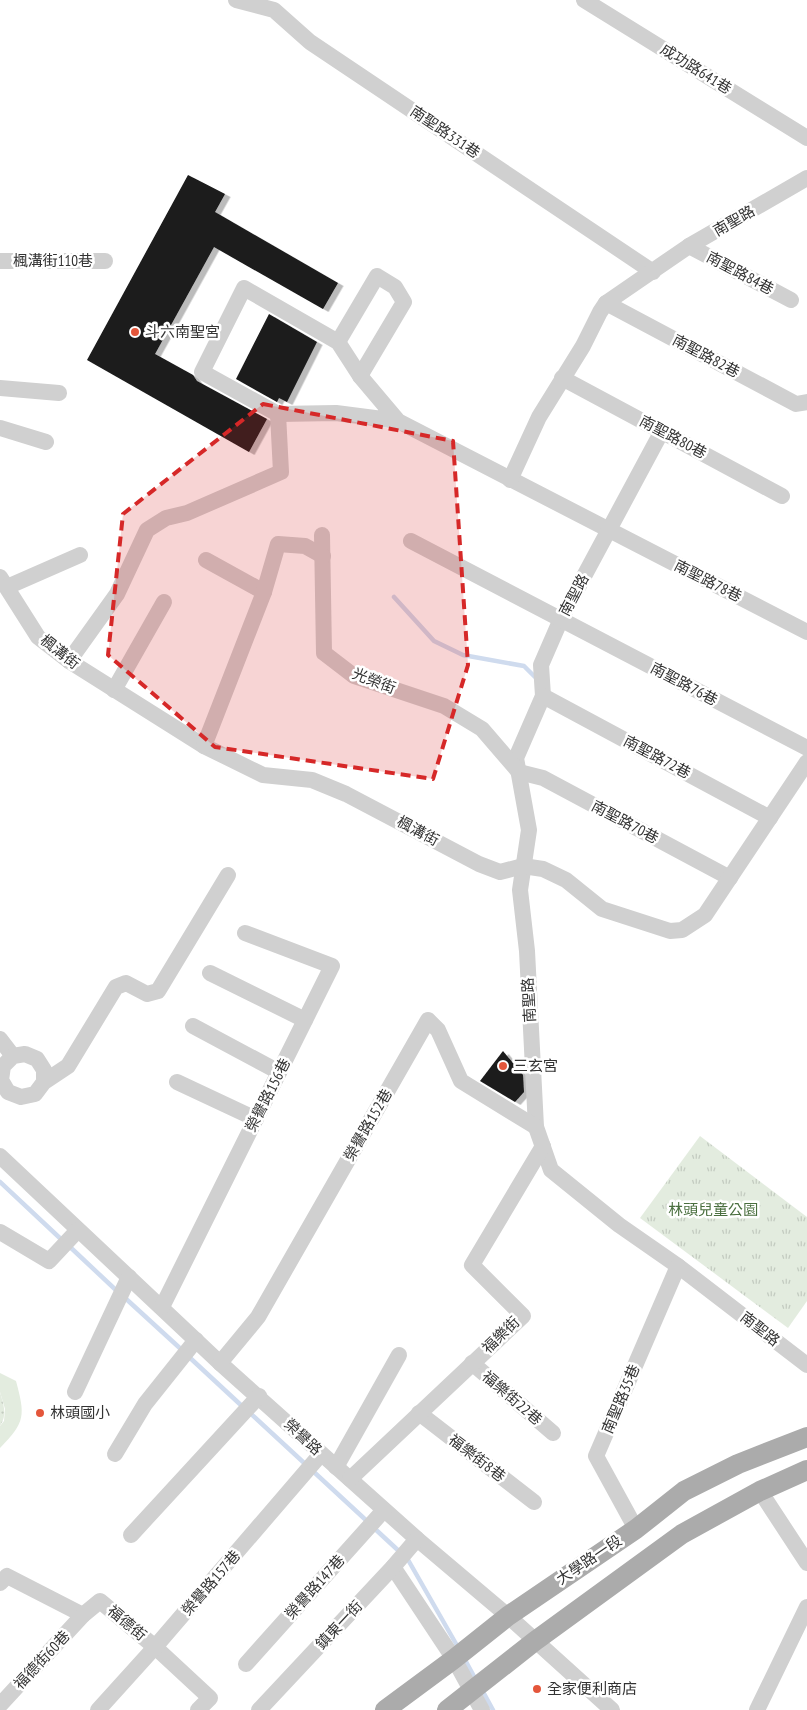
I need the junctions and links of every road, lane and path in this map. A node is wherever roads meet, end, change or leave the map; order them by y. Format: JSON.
{"nodes":[{"id":1,"x":236,"y":0,"type":"edge"},
{"id":2,"x":584,"y":0,"type":"edge"},
{"id":3,"x":807,"y":138,"type":"edge"},
{"id":4,"x":807,"y":178,"type":"edge"},
{"id":5,"x":689,"y":246,"type":"junction"},
{"id":6,"x":0,"y":261,"type":"edge"},
{"id":7,"x":106,"y":261,"type":"dead end"},
{"id":8,"x":653,"y":272,"type":"junction"},
{"id":9,"x":791,"y":300,"type":"dead end"},
{"id":10,"x":606,"y":303,"type":"junction"},
{"id":11,"x":338,"y":342,"type":"junction"},
{"id":12,"x":360,"y":376,"type":"junction"},
{"id":13,"x":562,"y":378,"type":"junction"},
{"id":14,"x":0,"y":388,"type":"edge"},
{"id":15,"x":59,"y":393,"type":"dead end"},
{"id":16,"x":807,"y":402,"type":"edge"},
{"id":17,"x":278,"y":414,"type":"junction"},
{"id":18,"x":398,"y":421,"type":"junction"},
{"id":19,"x":0,"y":428,"type":"edge"},
{"id":20,"x":662,"y":431,"type":"junction"},
{"id":21,"x":46,"y":442,"type":"dead end"},
{"id":22,"x":510,"y":480,"type":"junction"},
{"id":23,"x":782,"y":496,"type":"dead end"},
{"id":24,"x":609,"y":530,"type":"junction"},
{"id":25,"x":322,"y":535,"type":"dead end"},
{"id":26,"x":411,"y":541,"type":"dead end"},
{"id":27,"x":80,"y":555,"type":"dead end"},
{"id":28,"x":323,"y":556,"type":"junction"},
{"id":29,"x":206,"y":560,"type":"dead end"},
{"id":30,"x":4,"y":582,"type":"edge"},
{"id":31,"x":264,"y":592,"type":"junction"},
{"id":32,"x":164,"y":602,"type":"dead end"},
{"id":33,"x":561,"y":619,"type":"junction"},
{"id":34,"x":807,"y":632,"type":"edge"},
{"id":35,"x":70,"y":661,"type":"junction"},
{"id":36,"x":114,"y":690,"type":"junction"},
{"id":37,"x":543,"y":696,"type":"junction"},
{"id":38,"x":204,"y":746,"type":"junction"},
{"id":39,"x":807,"y":748,"type":"edge"},
{"id":40,"x":807,"y":762,"type":"edge"},
{"id":41,"x":519,"y":772,"type":"junction"},
{"id":42,"x":770,"y":818,"type":"junction"},
{"id":43,"x":522,"y":866,"type":"junction"},
{"id":44,"x":228,"y":875,"type":"dead end"},
{"id":45,"x":730,"y":878,"type":"junction"},
{"id":46,"x":245,"y":933,"type":"dead end"},
{"id":47,"x":210,"y":973,"type":"dead end"},
{"id":48,"x":305,"y":1020,"type":"junction"},
{"id":49,"x":193,"y":1026,"type":"dead end"},
{"id":50,"x":0,"y":1039,"type":"edge"},
{"id":51,"x":13,"y":1056,"type":"junction"},
{"id":52,"x":279,"y":1072,"type":"junction"},
{"id":53,"x":44,"y":1082,"type":"junction"},
{"id":54,"x":177,"y":1082,"type":"dead end"},
{"id":55,"x":4,"y":1098,"type":"edge"},
{"id":56,"x":256,"y":1119,"type":"junction"},
{"id":57,"x":536,"y":1127,"type":"junction"},
{"id":58,"x":543,"y":1146,"type":"junction"},
{"id":59,"x":0,"y":1156,"type":"edge"},
{"id":60,"x":78,"y":1230,"type":"junction"},
{"id":61,"x":0,"y":1232,"type":"edge"},
{"id":62,"x":678,"y":1266,"type":"junction"},
{"id":63,"x":129,"y":1277,"type":"junction"},
{"id":64,"x":162,"y":1307,"type":"junction"},
{"id":65,"x":196,"y":1340,"type":"junction"},
{"id":66,"x":399,"y":1355,"type":"dead end"},
{"id":67,"x":220,"y":1362,"type":"junction"},
{"id":68,"x":472,"y":1363,"type":"junction"},
{"id":69,"x":807,"y":1365,"type":"edge"},
{"id":70,"x":75,"y":1392,"type":"dead end"},
{"id":71,"x":259,"y":1396,"type":"junction"},
{"id":72,"x":419,"y":1413,"type":"junction"},
{"id":73,"x":553,"y":1433,"type":"dead end"},
{"id":74,"x":807,"y":1437,"type":"edge"},
{"id":75,"x":115,"y":1454,"type":"dead end"},
{"id":76,"x":321,"y":1454,"type":"junction"},
{"id":77,"x":336,"y":1466,"type":"junction"},
{"id":78,"x":807,"y":1470,"type":"edge"},
{"id":79,"x":350,"y":1478,"type":"junction"},
{"id":80,"x":760,"y":1491,"type":"junction"},
{"id":81,"x":534,"y":1502,"type":"dead end"},
{"id":82,"x":384,"y":1510,"type":"junction"},
{"id":83,"x":636,"y":1528,"type":"junction"},
{"id":84,"x":130,"y":1535,"type":"dead end"},
{"id":85,"x":417,"y":1539,"type":"junction"},
{"id":86,"x":807,"y":1563,"type":"edge"},
{"id":87,"x":393,"y":1567,"type":"junction"},
{"id":88,"x":4,"y":1580,"type":"edge"},
{"id":89,"x":807,"y":1607,"type":"edge"},
{"id":90,"x":83,"y":1615,"type":"junction"},
{"id":91,"x":508,"y":1616,"type":"junction"},
{"id":92,"x":535,"y":1641,"type":"junction"},
{"id":93,"x":155,"y":1647,"type":"junction"},
{"id":94,"x":454,"y":1659,"type":"junction"},
{"id":95,"x":246,"y":1664,"type":"dead end"},
{"id":96,"x":471,"y":1692,"type":"junction"},
{"id":97,"x":0,"y":1705,"type":"edge"},
{"id":98,"x":98,"y":1710,"type":"edge"},
{"id":99,"x":198,"y":1710,"type":"edge"},
{"id":100,"x":259,"y":1710,"type":"edge"},
{"id":101,"x":385,"y":1710,"type":"edge"},
{"id":102,"x":447,"y":1710,"type":"edge"},
{"id":103,"x":482,"y":1710,"type":"edge"},
{"id":104,"x":612,"y":1710,"type":"edge"},
{"id":105,"x":757,"y":1710,"type":"edge"}],
"edges":[{"from":1,"to":8,"type":"street","name":"南聖路331巷"},
{"from":2,"to":3,"type":"street","name":"成功路641巷"},
{"from":4,"to":5,"type":"street","name":"南聖路"},
{"from":5,"to":8,"type":"street","name":"南聖路"},
{"from":5,"to":9,"type":"street","name":"南聖路84巷"},
{"from":6,"to":7,"type":"street","name":"楓溝街110巷"},
{"from":8,"to":10,"type":"street","name":"南聖路"},
{"from":10,"to":13,"type":"street","name":"南聖路"},
{"from":10,"to":16,"type":"street","name":"南聖路82巷"},
{"from":11,"to":12,"type":"street"},
{"from":11,"to":12,"type":"street"},
{"from":11,"to":17,"type":"street"},
{"from":12,"to":18,"type":"street"},
{"from":13,"to":20,"type":"street","name":"南聖路80巷"},
{"from":13,"to":22,"type":"street","name":"南聖路"},
{"from":14,"to":15,"type":"street"},
{"from":17,"to":18,"type":"street"},
{"from":17,"to":35,"type":"street"},
{"from":18,"to":22,"type":"street","name":"南聖路78巷"},
{"from":19,"to":21,"type":"street"},
{"from":20,"to":23,"type":"street","name":"南聖路80巷"},
{"from":20,"to":24,"type":"street","name":"南聖路"},
{"from":22,"to":24,"type":"street","name":"南聖路78巷"},
{"from":24,"to":33,"type":"street","name":"南聖路"},
{"from":24,"to":34,"type":"street","name":"南聖路78巷"},
{"from":25,"to":28,"type":"street","name":"光榮街"},
{"from":26,"to":33,"type":"street","name":"南聖路76巷"},
{"from":27,"to":30,"type":"street"},
{"from":28,"to":31,"type":"street"},
{"from":28,"to":41,"type":"street","name":"光榮街"},
{"from":29,"to":31,"type":"street"},
{"from":30,"to":35,"type":"street","name":"楓溝街"},
{"from":31,"to":38,"type":"street"},
{"from":32,"to":36,"type":"street"},
{"from":33,"to":37,"type":"street","name":"南聖路"},
{"from":33,"to":39,"type":"street","name":"南聖路76巷"},
{"from":35,"to":36,"type":"street","name":"楓溝街"},
{"from":36,"to":38,"type":"street","name":"楓溝街"},
{"from":37,"to":41,"type":"street","name":"南聖路"},
{"from":37,"to":42,"type":"street","name":"南聖路72巷"},
{"from":38,"to":43,"type":"street","name":"楓溝街"},
{"from":40,"to":42,"type":"street","name":"楓溝街"},
{"from":41,"to":43,"type":"street","name":"南聖路"},
{"from":41,"to":45,"type":"street","name":"南聖路70巷"},
{"from":42,"to":45,"type":"street","name":"楓溝街"},
{"from":43,"to":45,"type":"street","name":"楓溝街"},
{"from":43,"to":57,"type":"street","name":"南聖路"},
{"from":44,"to":53,"type":"street"},
{"from":46,"to":48,"type":"street","name":"榮譽路156巷"},
{"from":47,"to":48,"type":"street"},
{"from":48,"to":52,"type":"street","name":"榮譽路156巷"},
{"from":49,"to":52,"type":"street"},
{"from":50,"to":51,"type":"street"},
{"from":51,"to":53,"type":"street"},
{"from":51,"to":55,"type":"street"},
{"from":52,"to":56,"type":"street","name":"榮譽路156巷"},
{"from":53,"to":55,"type":"street"},
{"from":54,"to":56,"type":"street"},
{"from":56,"to":64,"type":"street","name":"榮譽路156巷"},
{"from":57,"to":58,"type":"street","name":"南聖路"},
{"from":57,"to":67,"type":"street","name":"榮譽路152巷"},
{"from":58,"to":62,"type":"street","name":"南聖路"},
{"from":58,"to":68,"type":"street","name":"福樂街"},
{"from":59,"to":60,"type":"street","name":"榮譽路"},
{"from":60,"to":61,"type":"street"},
{"from":60,"to":63,"type":"street","name":"榮譽路"},
{"from":62,"to":69,"type":"street","name":"南聖路"},
{"from":62,"to":83,"type":"street","name":"南聖路35巷"},
{"from":63,"to":64,"type":"street","name":"榮譽路"},
{"from":63,"to":70,"type":"street"},
{"from":64,"to":65,"type":"street","name":"榮譽路"},
{"from":65,"to":67,"type":"street","name":"榮譽路"},
{"from":65,"to":75,"type":"street"},
{"from":66,"to":77,"type":"street"},
{"from":67,"to":71,"type":"street","name":"榮譽路"},
{"from":68,"to":72,"type":"street","name":"福樂街"},
{"from":68,"to":73,"type":"street","name":"福樂街22巷"},
{"from":71,"to":76,"type":"street","name":"榮譽路"},
{"from":71,"to":84,"type":"street"},
{"from":72,"to":79,"type":"street","name":"福樂街"},
{"from":72,"to":81,"type":"street","name":"福樂街8巷"},
{"from":74,"to":83,"type":"main road","name":"大學路一段"},
{"from":76,"to":77,"type":"street","name":"榮譽路"},
{"from":76,"to":93,"type":"street","name":"榮譽路157巷"},
{"from":77,"to":79,"type":"street","name":"榮譽路"},
{"from":78,"to":80,"type":"main road"},
{"from":79,"to":82,"type":"street","name":"榮譽路"},
{"from":80,"to":86,"type":"street"},
{"from":80,"to":92,"type":"main road"},
{"from":82,"to":85,"type":"street","name":"榮譽路"},
{"from":82,"to":95,"type":"street","name":"榮譽路147巷"},
{"from":83,"to":91,"type":"main road","name":"大學路一段"},
{"from":85,"to":87,"type":"street","name":"鎮東一街"},
{"from":85,"to":91,"type":"street","name":"榮譽路"},
{"from":87,"to":94,"type":"street"},
{"from":87,"to":100,"type":"street","name":"鎮東一街"},
{"from":88,"to":90,"type":"street","name":"福德街"},
{"from":89,"to":105,"type":"street"},
{"from":90,"to":93,"type":"street","name":"福德街"},
{"from":90,"to":97,"type":"street","name":"福德街60巷"},
{"from":91,"to":92,"type":"street","name":"榮譽路"},
{"from":91,"to":94,"type":"main road","name":"大學路一段"},
{"from":92,"to":96,"type":"main road"},
{"from":92,"to":104,"type":"street","name":"榮譽路"},
{"from":93,"to":98,"type":"street","name":"榮譽路157巷"},
{"from":93,"to":99,"type":"street","name":"福德街"},
{"from":94,"to":96,"type":"street"},
{"from":94,"to":101,"type":"main road","name":"大學路一段"},
{"from":96,"to":102,"type":"main road"},
{"from":96,"to":103,"type":"street"}]}
